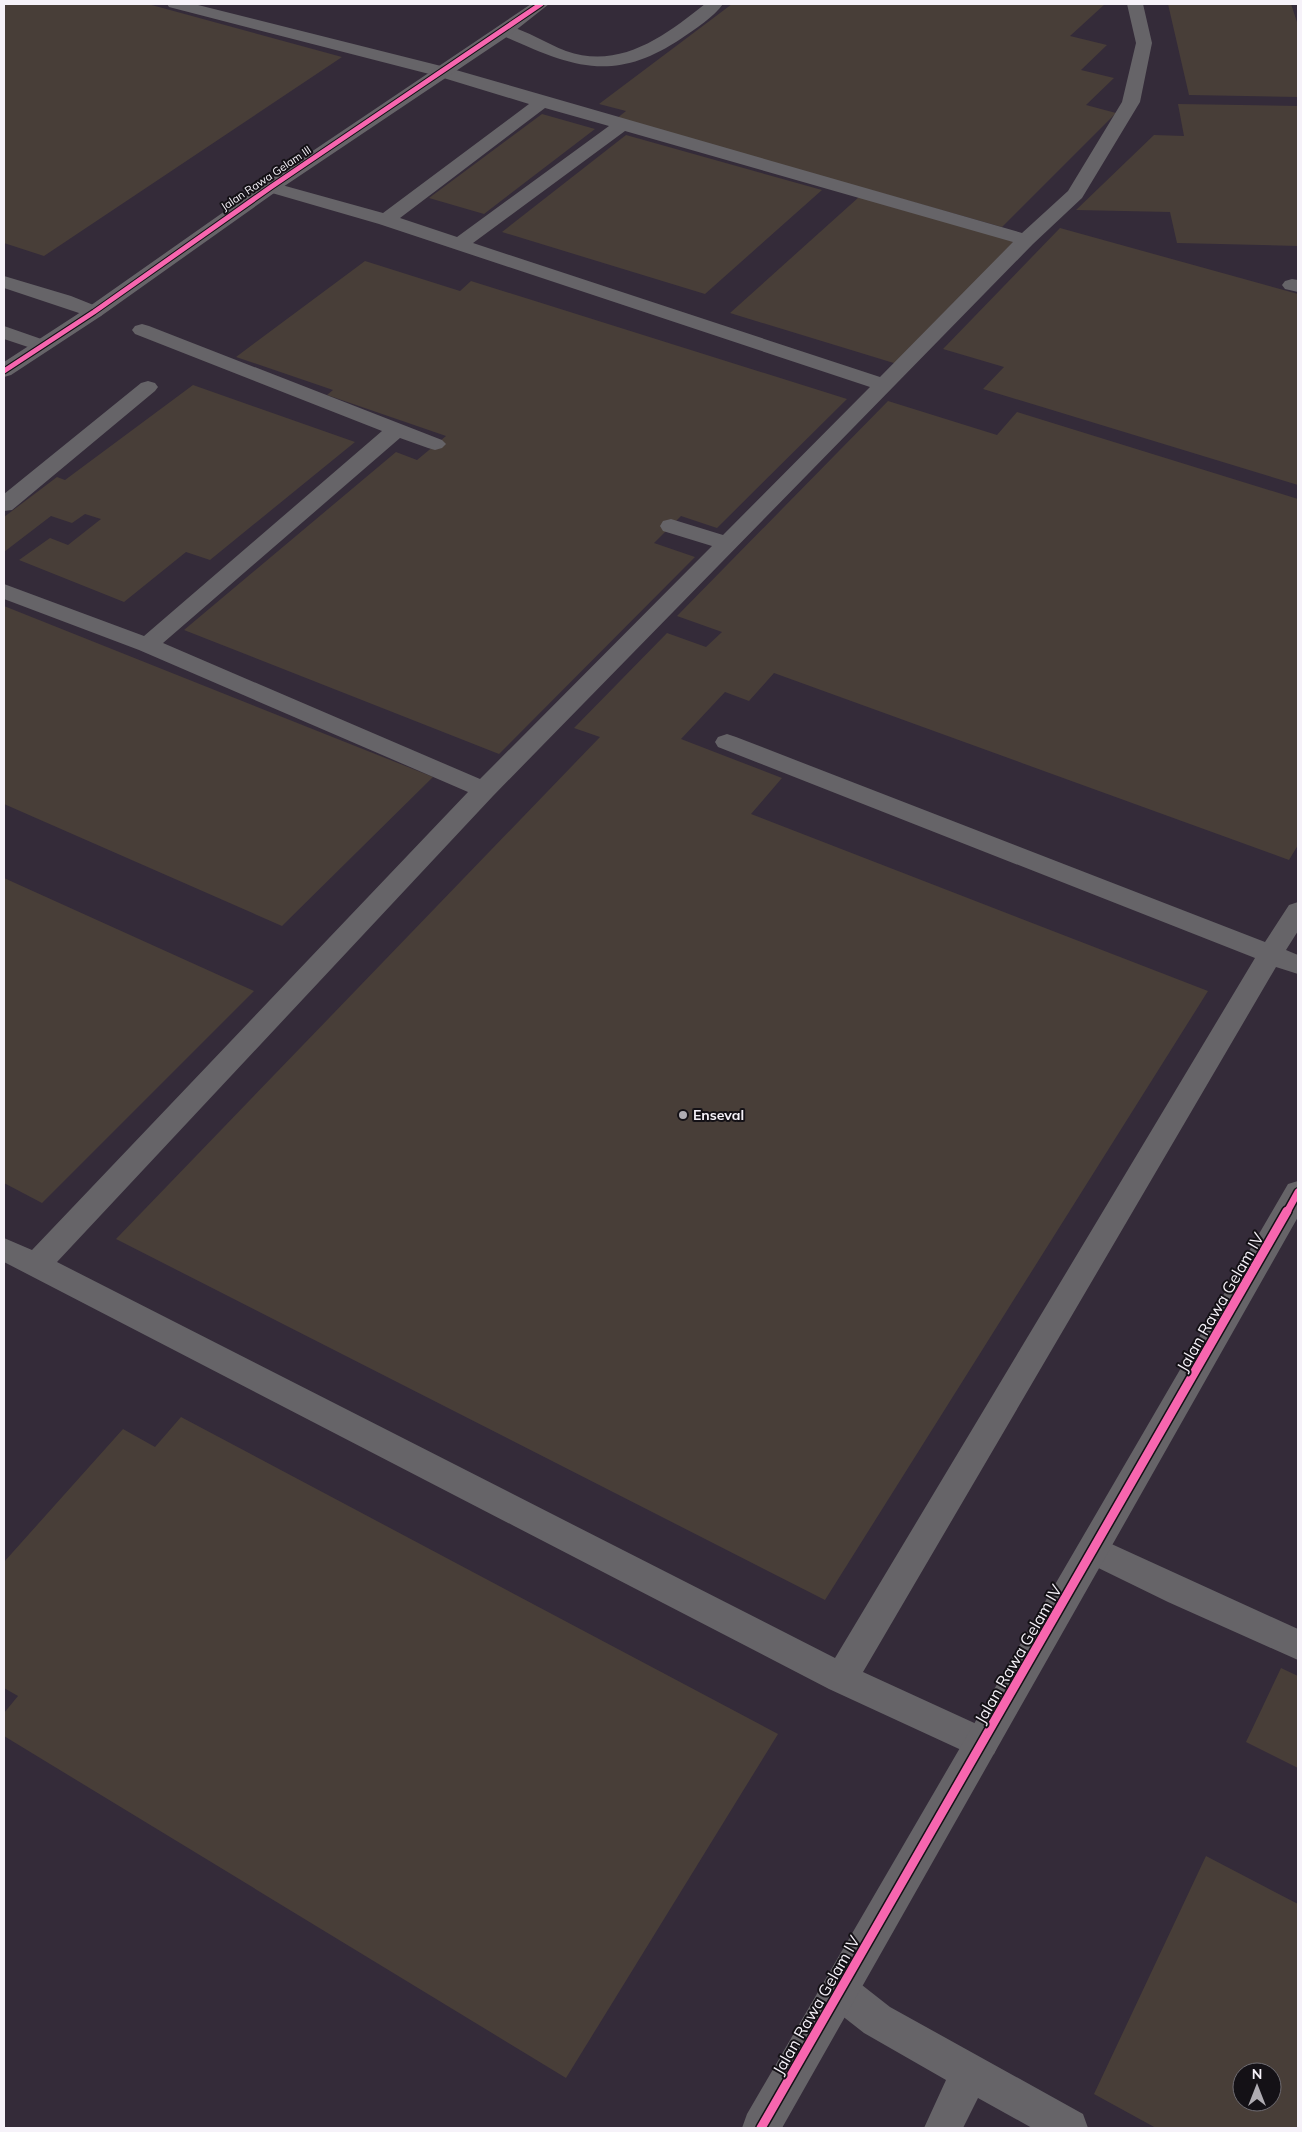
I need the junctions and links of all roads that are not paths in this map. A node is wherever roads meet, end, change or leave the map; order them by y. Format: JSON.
{"nodes":[{"id":1,"x":175,"y":4,"type":"edge"},
{"id":2,"x":541,"y":4,"type":"edge"},
{"id":3,"x":715,"y":4,"type":"edge"},
{"id":4,"x":1135,"y":4,"type":"edge"},
{"id":5,"x":505,"y":30,"type":"junction"},
{"id":6,"x":442,"y":72,"type":"junction"},
{"id":7,"x":542,"y":102,"type":"junction"},
{"id":8,"x":622,"y":125,"type":"junction"},
{"id":9,"x":270,"y":187,"type":"junction"},
{"id":10,"x":386,"y":220,"type":"junction"},
{"id":11,"x":1026,"y":240,"type":"junction"},
{"id":12,"x":458,"y":245,"type":"junction"},
{"id":13,"x":4,"y":282,"type":"edge"},
{"id":14,"x":94,"y":312,"type":"junction"},
{"id":15,"x":142,"y":330,"type":"dead end"},
{"id":16,"x":4,"y":332,"type":"edge"},
{"id":17,"x":40,"y":345,"type":"junction"},
{"id":18,"x":4,"y":371,"type":"edge"},
{"id":19,"x":884,"y":385,"type":"junction"},
{"id":20,"x":148,"y":387,"type":"dead end"},
{"id":21,"x":396,"y":430,"type":"junction"},
{"id":22,"x":435,"y":444,"type":"dead end"},
{"id":23,"x":4,"y":505,"type":"edge"},
{"id":24,"x":671,"y":526,"type":"dead end"},
{"id":25,"x":728,"y":544,"type":"junction"},
{"id":26,"x":4,"y":592,"type":"edge"},
{"id":27,"x":146,"y":645,"type":"junction"},
{"id":28,"x":727,"y":742,"type":"dead end"},
{"id":29,"x":484,"y":790,"type":"junction"},
{"id":30,"x":1298,"y":911,"type":"edge"},
{"id":31,"x":1270,"y":955,"type":"junction"},
{"id":32,"x":1298,"y":965,"type":"edge"},
{"id":33,"x":1296,"y":1201,"type":"edge"},
{"id":34,"x":4,"y":1249,"type":"edge"},
{"id":35,"x":35,"y":1266,"type":"junction"},
{"id":36,"x":1094,"y":1550,"type":"junction"},
{"id":37,"x":1298,"y":1645,"type":"edge"},
{"id":38,"x":841,"y":1678,"type":"junction"},
{"id":39,"x":982,"y":1743,"type":"junction"},
{"id":40,"x":840,"y":1991,"type":"junction"},
{"id":41,"x":970,"y":2073,"type":"junction"},
{"id":42,"x":761,"y":2128,"type":"edge"},
{"id":43,"x":943,"y":2128,"type":"edge"},
{"id":44,"x":1069,"y":2128,"type":"edge"}],
"edges":[{"from":1,"to":6,"type":"street"},
{"from":2,"to":5,"type":"street","name":"Jalan Rawa Gelam III"},
{"from":3,"to":5,"type":"street"},
{"from":4,"to":11,"type":"street"},
{"from":5,"to":6,"type":"street","name":"Jalan Rawa Gelam III"},
{"from":6,"to":7,"type":"street"},
{"from":6,"to":9,"type":"street","name":"Jalan Rawa Gelam III"},
{"from":7,"to":8,"type":"street"},
{"from":7,"to":10,"type":"street"},
{"from":8,"to":11,"type":"street"},
{"from":8,"to":12,"type":"street"},
{"from":9,"to":10,"type":"street"},
{"from":9,"to":14,"type":"street","name":"Jalan Rawa Gelam III"},
{"from":10,"to":12,"type":"street"},
{"from":11,"to":19,"type":"street"},
{"from":12,"to":19,"type":"street"},
{"from":13,"to":14,"type":"street"},
{"from":14,"to":17,"type":"street","name":"Jalan Rawa Gelam III"},
{"from":15,"to":21,"type":"street"},
{"from":16,"to":17,"type":"street"},
{"from":17,"to":18,"type":"street","name":"Jalan Rawa Gelam III"},
{"from":19,"to":25,"type":"street"},
{"from":20,"to":23,"type":"street"},
{"from":21,"to":22,"type":"street"},
{"from":21,"to":27,"type":"street"},
{"from":24,"to":25,"type":"street"},
{"from":25,"to":29,"type":"street"},
{"from":26,"to":27,"type":"street"},
{"from":27,"to":29,"type":"street"},
{"from":28,"to":31,"type":"street"},
{"from":29,"to":35,"type":"street"},
{"from":30,"to":31,"type":"street"},
{"from":31,"to":32,"type":"street"},
{"from":31,"to":38,"type":"street"},
{"from":33,"to":36,"type":"street","name":"Jalan Rawa Gelam IV"},
{"from":34,"to":35,"type":"street"},
{"from":35,"to":38,"type":"street"},
{"from":36,"to":37,"type":"street"},
{"from":36,"to":39,"type":"street","name":"Jalan Rawa Gelam IV"},
{"from":38,"to":39,"type":"street"},
{"from":39,"to":40,"type":"street","name":"Jalan Rawa Gelam IV"},
{"from":40,"to":41,"type":"street"},
{"from":40,"to":42,"type":"street","name":"Jalan Rawa Gelam IV"},
{"from":41,"to":43,"type":"street"},
{"from":41,"to":44,"type":"street"}]}
